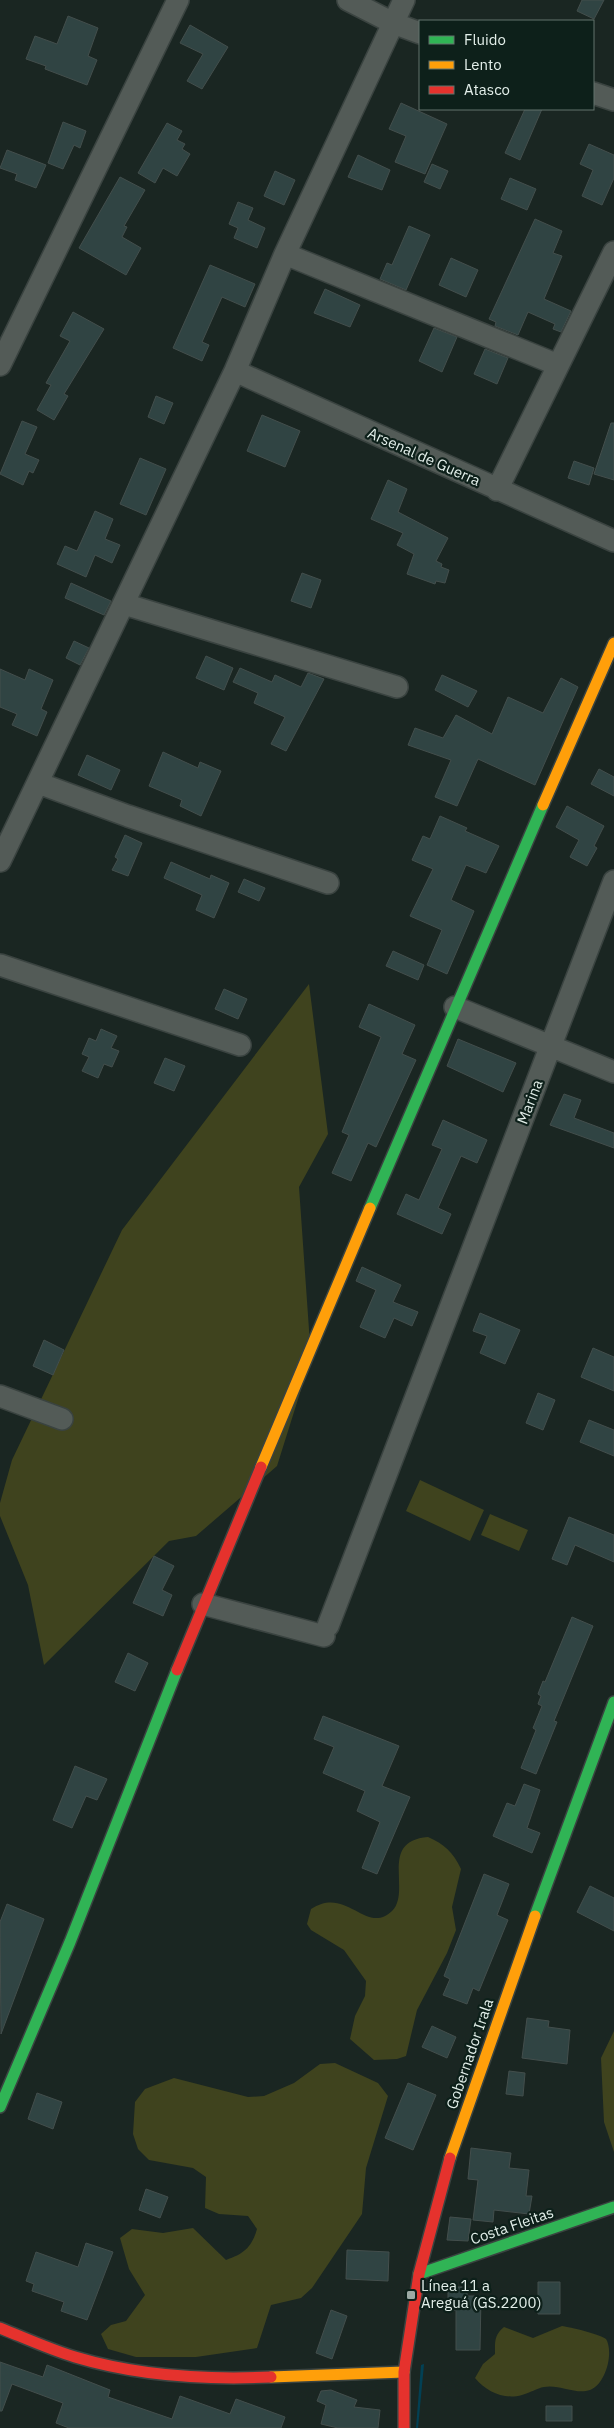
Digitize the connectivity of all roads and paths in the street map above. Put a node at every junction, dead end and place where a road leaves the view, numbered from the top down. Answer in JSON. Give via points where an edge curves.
{"nodes":[{"id":1,"x":178,"y":0,"type":"edge"},
{"id":2,"x":348,"y":0,"type":"edge"},
{"id":3,"x":404,"y":0,"type":"edge"},
{"id":4,"x":393,"y":23,"type":"junction"},
{"id":5,"x":419,"y":33,"type":"edge"},
{"id":6,"x":594,"y":93,"type":"edge"},
{"id":7,"x":614,"y":100,"type":"edge"},
{"id":8,"x":614,"y":252,"type":"edge"},
{"id":9,"x":285,"y":254,"type":"junction"},
{"id":10,"x":558,"y":364,"type":"junction"},
{"id":11,"x":0,"y":365,"type":"edge"},
{"id":12,"x":235,"y":371,"type":"junction"},
{"id":13,"x":497,"y":490,"type":"junction"},
{"id":14,"x":614,"y":541,"type":"edge"},
{"id":15,"x":124,"y":604,"type":"junction"},
{"id":16,"x":614,"y":643,"type":"edge"},
{"id":17,"x":397,"y":687,"type":"dead end"},
{"id":18,"x":38,"y":783,"type":"junction"},
{"id":19,"x":0,"y":861,"type":"edge"},
{"id":20,"x":614,"y":881,"type":"edge"},
{"id":21,"x":328,"y":883,"type":"dead end"},
{"id":22,"x":0,"y":965,"type":"edge"},
{"id":23,"x":455,"y":1007,"type":"junction"},
{"id":24,"x":240,"y":1045,"type":"dead end"},
{"id":25,"x":552,"y":1046,"type":"junction"},
{"id":26,"x":614,"y":1072,"type":"edge"},
{"id":27,"x":0,"y":1396,"type":"edge"},
{"id":28,"x":62,"y":1419,"type":"dead end"},
{"id":29,"x":203,"y":1604,"type":"junction"},
{"id":30,"x":614,"y":1702,"type":"edge"},
{"id":31,"x":0,"y":2107,"type":"edge"},
{"id":32,"x":614,"y":2207,"type":"edge"},
{"id":33,"x":419,"y":2274,"type":"junction"},
{"id":34,"x":0,"y":2328,"type":"edge"},
{"id":35,"x":404,"y":2372,"type":"junction"},
{"id":36,"x":404,"y":2428,"type":"edge"}],
"edges":[{"from":1,"to":11,"type":"street"},
{"from":2,"to":4,"type":"street"},
{"from":3,"to":4,"type":"street"},
{"from":4,"to":5,"type":"street"},
{"from":4,"to":9,"type":"street"},
{"from":6,"to":7,"type":"street"},
{"from":8,"to":10,"type":"street"},
{"from":9,"to":10,"type":"street"},
{"from":9,"to":12,"type":"street"},
{"from":10,"to":13,"type":"street"},
{"from":12,"to":13,"type":"street","name":"Arsenal de Guerra"},
{"from":12,"to":15,"type":"street"},
{"from":13,"to":14,"type":"street","name":"Arsenal de Guerra"},
{"from":15,"to":17,"type":"street"},
{"from":15,"to":18,"type":"street"},
{"from":16,"to":23,"type":"street"},
{"from":18,"to":19,"type":"street"},
{"from":18,"to":21,"type":"street"},
{"from":20,"to":25,"type":"street","name":"Marina"},
{"from":22,"to":24,"type":"street"},
{"from":23,"to":25,"type":"street"},
{"from":23,"to":29,"type":"street"},
{"from":25,"to":26,"type":"street"},
{"from":25,"to":29,"type":"street","name":"Marina","via":[[326,1631]]},
{"from":27,"to":28,"type":"street"},
{"from":29,"to":31,"type":"street","via":[[70,1942]]},
{"from":30,"to":33,"type":"street","name":"Gobernador Irala","via":[[522,1950],[443,2178]]},
{"from":32,"to":33,"type":"street","name":"Costa Fleitas"},
{"from":33,"to":35,"type":"street","name":"Gobernador Irala"},
{"from":34,"to":35,"type":"street","via":[[76,2357],[175,2376],[222,2378]]},
{"from":35,"to":36,"type":"street","name":"Gobernador Irala"}]}
